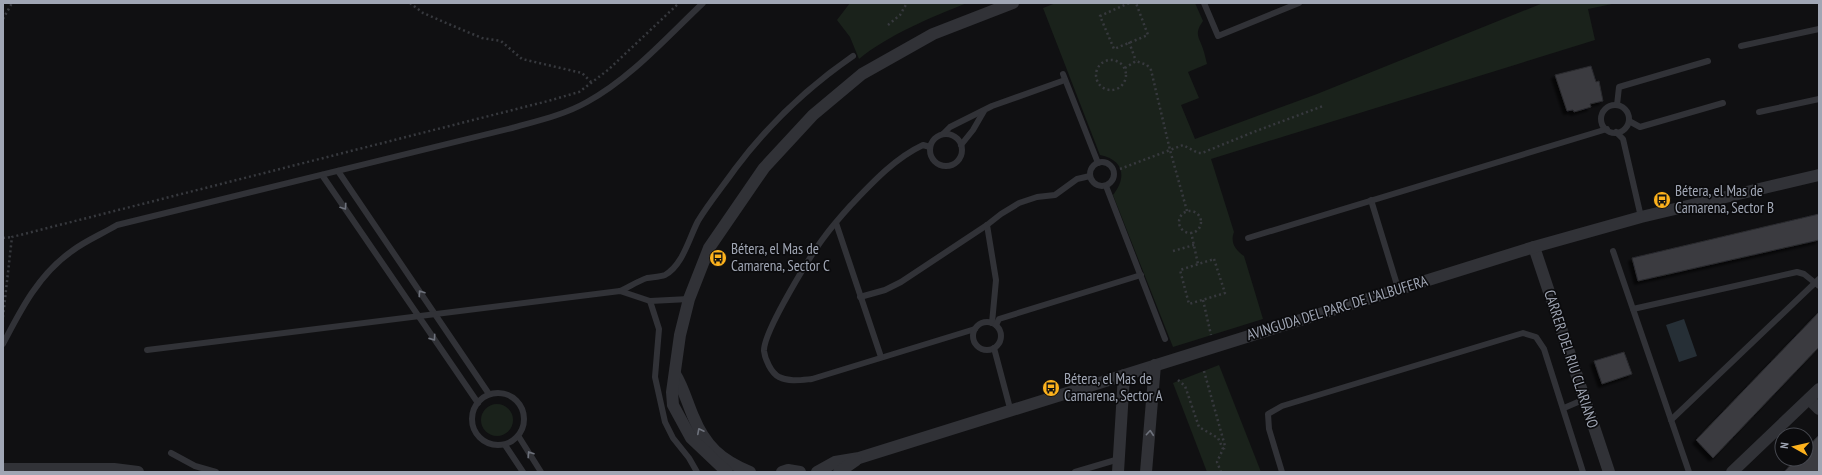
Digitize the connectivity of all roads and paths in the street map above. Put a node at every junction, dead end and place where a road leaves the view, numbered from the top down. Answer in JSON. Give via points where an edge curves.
{"nodes":[{"id":1,"x":12,"y":3,"type":"edge"},
{"id":2,"x":410,"y":3,"type":"edge"},
{"id":3,"x":679,"y":3,"type":"edge"},
{"id":4,"x":703,"y":3,"type":"edge"},
{"id":5,"x":907,"y":3,"type":"edge"},
{"id":6,"x":1013,"y":3,"type":"edge"},
{"id":7,"x":1115,"y":3,"type":"edge"},
{"id":8,"x":1129,"y":3,"type":"edge"},
{"id":9,"x":1136,"y":3,"type":"edge"},
{"id":10,"x":1204,"y":3,"type":"edge"},
{"id":11,"x":1299,"y":3,"type":"edge"},
{"id":12,"x":1117,"y":8,"type":"junction"},
{"id":13,"x":3,"y":19,"type":"edge"},
{"id":14,"x":888,"y":25,"type":"dead end"},
{"id":15,"x":1819,"y":29,"type":"edge"},
{"id":16,"x":1129,"y":42,"type":"junction"},
{"id":17,"x":1741,"y":46,"type":"dead end"},
{"id":18,"x":853,"y":56,"type":"dead end"},
{"id":19,"x":1136,"y":61,"type":"junction"},
{"id":20,"x":1708,"y":61,"type":"dead end"},
{"id":21,"x":1125,"y":68,"type":"junction"},
{"id":22,"x":591,"y":82,"type":"junction"},
{"id":23,"x":1819,"y":99,"type":"edge"},
{"id":24,"x":1723,"y":103,"type":"dead end"},
{"id":25,"x":1617,"y":105,"type":"junction"},
{"id":26,"x":1324,"y":106,"type":"dead end"},
{"id":27,"x":984,"y":110,"type":"junction"},
{"id":28,"x":1759,"y":112,"type":"dead end"},
{"id":29,"x":1629,"y":121,"type":"junction"},
{"id":30,"x":1607,"y":130,"type":"junction"},
{"id":31,"x":1616,"y":132,"type":"junction"},
{"id":32,"x":943,"y":134,"type":"junction"},
{"id":33,"x":961,"y":144,"type":"junction"},
{"id":34,"x":930,"y":147,"type":"junction"},
{"id":35,"x":1170,"y":150,"type":"junction"},
{"id":36,"x":1098,"y":163,"type":"junction"},
{"id":37,"x":1120,"y":169,"type":"dead end"},
{"id":38,"x":338,"y":171,"type":"junction"},
{"id":39,"x":1819,"y":174,"type":"edge"},
{"id":40,"x":322,"y":175,"type":"junction"},
{"id":41,"x":1090,"y":176,"type":"junction"},
{"id":42,"x":1106,"y":186,"type":"junction"},
{"id":43,"x":1371,"y":200,"type":"junction"},
{"id":44,"x":1187,"y":211,"type":"junction"},
{"id":45,"x":1641,"y":217,"type":"junction"},
{"id":46,"x":836,"y":223,"type":"junction"},
{"id":47,"x":987,"y":225,"type":"junction"},
{"id":48,"x":1191,"y":232,"type":"junction"},
{"id":49,"x":12,"y":237,"type":"junction"},
{"id":50,"x":3,"y":238,"type":"edge"},
{"id":51,"x":1248,"y":238,"type":"dead end"},
{"id":52,"x":1194,"y":245,"type":"junction"},
{"id":53,"x":1534,"y":247,"type":"junction"},
{"id":54,"x":1173,"y":251,"type":"dead end"},
{"id":55,"x":1613,"y":251,"type":"dead end"},
{"id":56,"x":1198,"y":264,"type":"junction"},
{"id":57,"x":1141,"y":275,"type":"junction"},
{"id":58,"x":1818,"y":283,"type":"edge"},
{"id":59,"x":1398,"y":288,"type":"junction"},
{"id":60,"x":620,"y":291,"type":"junction"},
{"id":61,"x":860,"y":297,"type":"junction"},
{"id":62,"x":689,"y":299,"type":"junction"},
{"id":63,"x":1204,"y":300,"type":"junction"},
{"id":64,"x":650,"y":301,"type":"junction"},
{"id":65,"x":1633,"y":309,"type":"junction"},
{"id":66,"x":435,"y":314,"type":"junction"},
{"id":67,"x":418,"y":316,"type":"junction"},
{"id":68,"x":3,"y":317,"type":"edge"},
{"id":69,"x":994,"y":324,"type":"junction"},
{"id":70,"x":975,"y":329,"type":"junction"},
{"id":71,"x":1211,"y":336,"type":"dead end"},
{"id":72,"x":1165,"y":339,"type":"dead end"},
{"id":73,"x":3,"y":344,"type":"edge"},
{"id":74,"x":994,"y":348,"type":"junction"},
{"id":75,"x":147,"y":350,"type":"dead end"},
{"id":76,"x":881,"y":357,"type":"junction"},
{"id":77,"x":1155,"y":365,"type":"junction"},
{"id":78,"x":1204,"y":371,"type":"dead end"},
{"id":79,"x":675,"y":374,"type":"junction"},
{"id":80,"x":1124,"y":374,"type":"junction"},
{"id":81,"x":1178,"y":380,"type":"dead end"},
{"id":82,"x":1819,"y":389,"type":"edge"},
{"id":83,"x":489,"y":394,"type":"junction"},
{"id":84,"x":1585,"y":399,"type":"junction"},
{"id":85,"x":1809,"y":399,"type":"junction"},
{"id":86,"x":478,"y":403,"type":"junction"},
{"id":87,"x":1564,"y":408,"type":"junction"},
{"id":88,"x":1819,"y":409,"type":"edge"},
{"id":89,"x":1012,"y":412,"type":"junction"},
{"id":90,"x":1671,"y":420,"type":"junction"},
{"id":91,"x":519,"y":437,"type":"junction"},
{"id":92,"x":505,"y":445,"type":"junction"},
{"id":93,"x":1224,"y":449,"type":"junction"},
{"id":94,"x":171,"y":453,"type":"dead end"},
{"id":95,"x":859,"y":458,"type":"junction"},
{"id":96,"x":1119,"y":459,"type":"junction"},
{"id":97,"x":3,"y":469,"type":"edge"},
{"id":98,"x":73,"y":471,"type":"edge"},
{"id":99,"x":138,"y":472,"type":"edge"},
{"id":100,"x":216,"y":472,"type":"edge"},
{"id":101,"x":523,"y":472,"type":"edge"},
{"id":102,"x":541,"y":472,"type":"edge"},
{"id":103,"x":697,"y":472,"type":"edge"},
{"id":104,"x":727,"y":472,"type":"edge"},
{"id":105,"x":750,"y":472,"type":"edge"},
{"id":106,"x":782,"y":472,"type":"edge"},
{"id":107,"x":800,"y":472,"type":"edge"},
{"id":108,"x":818,"y":472,"type":"edge"},
{"id":109,"x":839,"y":472,"type":"edge"},
{"id":110,"x":1075,"y":472,"type":"edge"},
{"id":111,"x":1118,"y":472,"type":"edge"},
{"id":112,"x":1146,"y":472,"type":"edge"},
{"id":113,"x":1221,"y":472,"type":"edge"},
{"id":114,"x":1282,"y":472,"type":"edge"},
{"id":115,"x":1583,"y":472,"type":"edge"},
{"id":116,"x":1609,"y":472,"type":"edge"},
{"id":117,"x":1689,"y":472,"type":"edge"},
{"id":118,"x":1732,"y":472,"type":"edge"}],
"edges":[{"from":1,"to":13,"type":"path"},
{"from":2,"to":22,"type":"path","via":[[423,13],[465,31],[482,38],[501,41],[522,59],[582,73]]},
{"from":3,"to":22,"type":"path","via":[[608,70]]},
{"from":4,"to":38,"type":"lane","via":[[639,64],[587,102],[565,112],[512,128]]},
{"from":5,"to":14,"type":"path","via":[[900,15]]},
{"from":6,"to":62,"type":"street","via":[[933,34],[898,53],[862,74],[813,115],[764,168],[735,208],[709,248]]},
{"from":7,"to":12,"type":"path"},
{"from":8,"to":12,"type":"path"},
{"from":9,"to":16,"type":"path","via":[[1148,35]]},
{"from":10,"to":11,"type":"lane","via":[[1218,36]]},
{"from":12,"to":16,"type":"path","via":[[1100,16],[1114,49]]},
{"from":15,"to":17,"type":"lane"},
{"from":16,"to":19,"type":"path"},
{"from":18,"to":60,"type":"lane","via":[[822,77],[766,132],[736,168],[698,222],[674,267],[665,275],[646,278]]},
{"from":19,"to":21,"type":"path"},
{"from":19,"to":35,"type":"path","via":[[1147,65],[1151,70]]},
{"from":20,"to":25,"type":"lane","via":[[1619,87]]},
{"from":21,"to":21,"type":"path","via":[[1126,78],[1121,87],[1107,90],[1099,84],[1096,74],[1103,62],[1118,61]]},
{"from":22,"to":49,"type":"path","via":[[579,92],[548,101]]},
{"from":23,"to":28,"type":"lane"},
{"from":24,"to":29,"type":"lane","via":[[1640,128]]},
{"from":25,"to":29,"type":"lane","via":[[1626,110]]},
{"from":25,"to":30,"type":"lane","via":[[1603,112],[1602,122]]},
{"from":26,"to":35,"type":"path","via":[[1202,154],[1183,145]]},
{"from":27,"to":32,"type":"lane","via":[[950,127]]},
{"from":27,"to":33,"type":"lane"},
{"from":27,"to":36,"type":"lane","via":[[1064,77]]},
{"from":29,"to":31,"type":"lane","via":[[1625,129]]},
{"from":30,"to":31,"type":"lane"},
{"from":30,"to":43,"type":"lane"},
{"from":31,"to":45,"type":"lane","via":[[1623,139]]},
{"from":32,"to":33,"type":"lane","via":[[956,137]]},
{"from":32,"to":34,"type":"lane","via":[[934,139]]},
{"from":33,"to":34,"type":"lane","via":[[958,160],[946,166],[932,159]]},
{"from":34,"to":46,"type":"lane","via":[[923,145],[907,152],[865,191]]},
{"from":35,"to":37,"type":"path"},
{"from":35,"to":44,"type":"path"},
{"from":36,"to":41,"type":"lane","via":[[1091,168]]},
{"from":36,"to":42,"type":"lane","via":[[1108,164],[1113,170],[1113,179]]},
{"from":38,"to":40,"type":"lane"},
{"from":66,"to":38,"type":"lane","one_way":true},
{"from":39,"to":45,"type":"street","name":"AVINGUDA DEL PARC DE L'ALBUFERA"},
{"from":40,"to":67,"type":"lane","one_way":true},
{"from":40,"to":73,"type":"lane","via":[[117,225],[71,251],[46,274],[25,303]]},
{"from":41,"to":42,"type":"lane","via":[[1096,184]]},
{"from":41,"to":47,"type":"lane","via":[[1077,179],[1055,195],[1037,196],[1019,203]]},
{"from":42,"to":57,"type":"lane"},
{"from":43,"to":51,"type":"lane"},
{"from":43,"to":59,"type":"lane"},
{"from":44,"to":48,"type":"path","via":[[1179,218],[1179,224],[1183,230]]},
{"from":44,"to":48,"type":"path","via":[[1191,210],[1197,214],[1200,220],[1199,228]]},
{"from":45,"to":53,"type":"street","name":"AVINGUDA DEL PARC DE L'ALBUFERA"},
{"from":46,"to":61,"type":"lane"},
{"from":46,"to":76,"type":"lane","via":[[825,236],[776,318],[764,350],[767,360],[778,377],[791,380],[812,379]]},
{"from":47,"to":61,"type":"lane","via":[[901,282],[885,290]]},
{"from":47,"to":69,"type":"lane","via":[[996,280]]},
{"from":48,"to":52,"type":"path"},
{"from":49,"to":50,"type":"path"},
{"from":49,"to":68,"type":"path"},
{"from":52,"to":54,"type":"path"},
{"from":52,"to":56,"type":"path"},
{"from":53,"to":59,"type":"street","name":"AVINGUDA DEL PARC DE L'ALBUFERA"},
{"from":53,"to":84,"type":"street","name":"CARRER DEL RIU CLARIANO"},
{"from":55,"to":65,"type":"lane"},
{"from":56,"to":63,"type":"path","via":[[1180,270],[1189,304]]},
{"from":56,"to":63,"type":"path","via":[[1214,259],[1225,293]]},
{"from":57,"to":69,"type":"lane","via":[[999,319]]},
{"from":57,"to":72,"type":"lane"},
{"from":58,"to":65,"type":"lane","via":[[1797,272]]},
{"from":58,"to":90,"type":"lane"},
{"from":59,"to":77,"type":"street","name":"AVINGUDA DEL PARC DE L'ALBUFERA"},
{"from":60,"to":64,"type":"lane"},
{"from":60,"to":66,"type":"lane"},
{"from":61,"to":76,"type":"lane"},
{"from":62,"to":64,"type":"lane"},
{"from":62,"to":79,"type":"street","via":[[680,335]]},
{"from":63,"to":71,"type":"path"},
{"from":64,"to":103,"type":"lane","via":[[659,329],[655,377],[665,422]]},
{"from":65,"to":90,"type":"lane"},
{"from":66,"to":67,"type":"lane"},
{"from":66,"to":83,"type":"lane"},
{"from":67,"to":75,"type":"lane"},
{"from":67,"to":86,"type":"lane","one_way":true},
{"from":69,"to":70,"type":"lane","via":[[983,322]]},
{"from":69,"to":74,"type":"lane","via":[[999,329],[1001,338]]},
{"from":70,"to":74,"type":"lane","via":[[974,339],[979,348]]},
{"from":70,"to":76,"type":"lane"},
{"from":74,"to":89,"type":"lane"},
{"from":77,"to":80,"type":"street","name":"AVINGUDA DEL PARC DE L'ALBUFERA"},
{"from":112,"to":77,"type":"street","one_way":true},
{"from":78,"to":93,"type":"path"},
{"from":79,"to":104,"type":"street","via":[[673,406],[691,438]]},
{"from":105,"to":79,"type":"street","one_way":true,"via":[[729,463],[702,436],[682,385]]},
{"from":80,"to":89,"type":"street","name":"AVINGUDA DEL PARC DE L'ALBUFERA"},
{"from":80,"to":96,"type":"street"},
{"from":81,"to":93,"type":"path","via":[[1185,386],[1199,427],[1218,438]]},
{"from":82,"to":85,"type":"street"},
{"from":83,"to":86,"type":"lane"},
{"from":83,"to":91,"type":"lane","via":[[506,394],[520,404],[525,421]]},
{"from":84,"to":87,"type":"lane"},
{"from":84,"to":116,"type":"street","name":"CARRER DEL RIU CLARIANO"},
{"from":85,"to":88,"type":"street"},
{"from":85,"to":118,"type":"street"},
{"from":86,"to":92,"type":"lane","via":[[472,418],[476,434],[489,444]]},
{"from":87,"to":114,"type":"lane","via":[[1544,349],[1536,337],[1523,333],[1282,406],[1268,414],[1269,428]]},
{"from":87,"to":115,"type":"lane"},
{"from":89,"to":95,"type":"street","name":"AVINGUDA DEL PARC DE L'ALBUFERA"},
{"from":90,"to":117,"type":"lane"},
{"from":91,"to":92,"type":"lane"},
{"from":102,"to":91,"type":"lane","one_way":true},
{"from":92,"to":101,"type":"lane"},
{"from":93,"to":113,"type":"path","via":[[1217,462]]},
{"from":94,"to":100,"type":"lane","via":[[194,466]]},
{"from":95,"to":108,"type":"street","name":"AVINGUDA DEL PARC DE L'ALBUFERA","via":[[835,462]]},
{"from":95,"to":109,"type":"street","name":"AVINGUDA DEL PARC DE L'ALBUFERA"},
{"from":96,"to":110,"type":"lane"},
{"from":96,"to":111,"type":"street"},
{"from":97,"to":98,"type":"street"},
{"from":98,"to":99,"type":"street"},
{"from":106,"to":107,"type":"street"}]}
